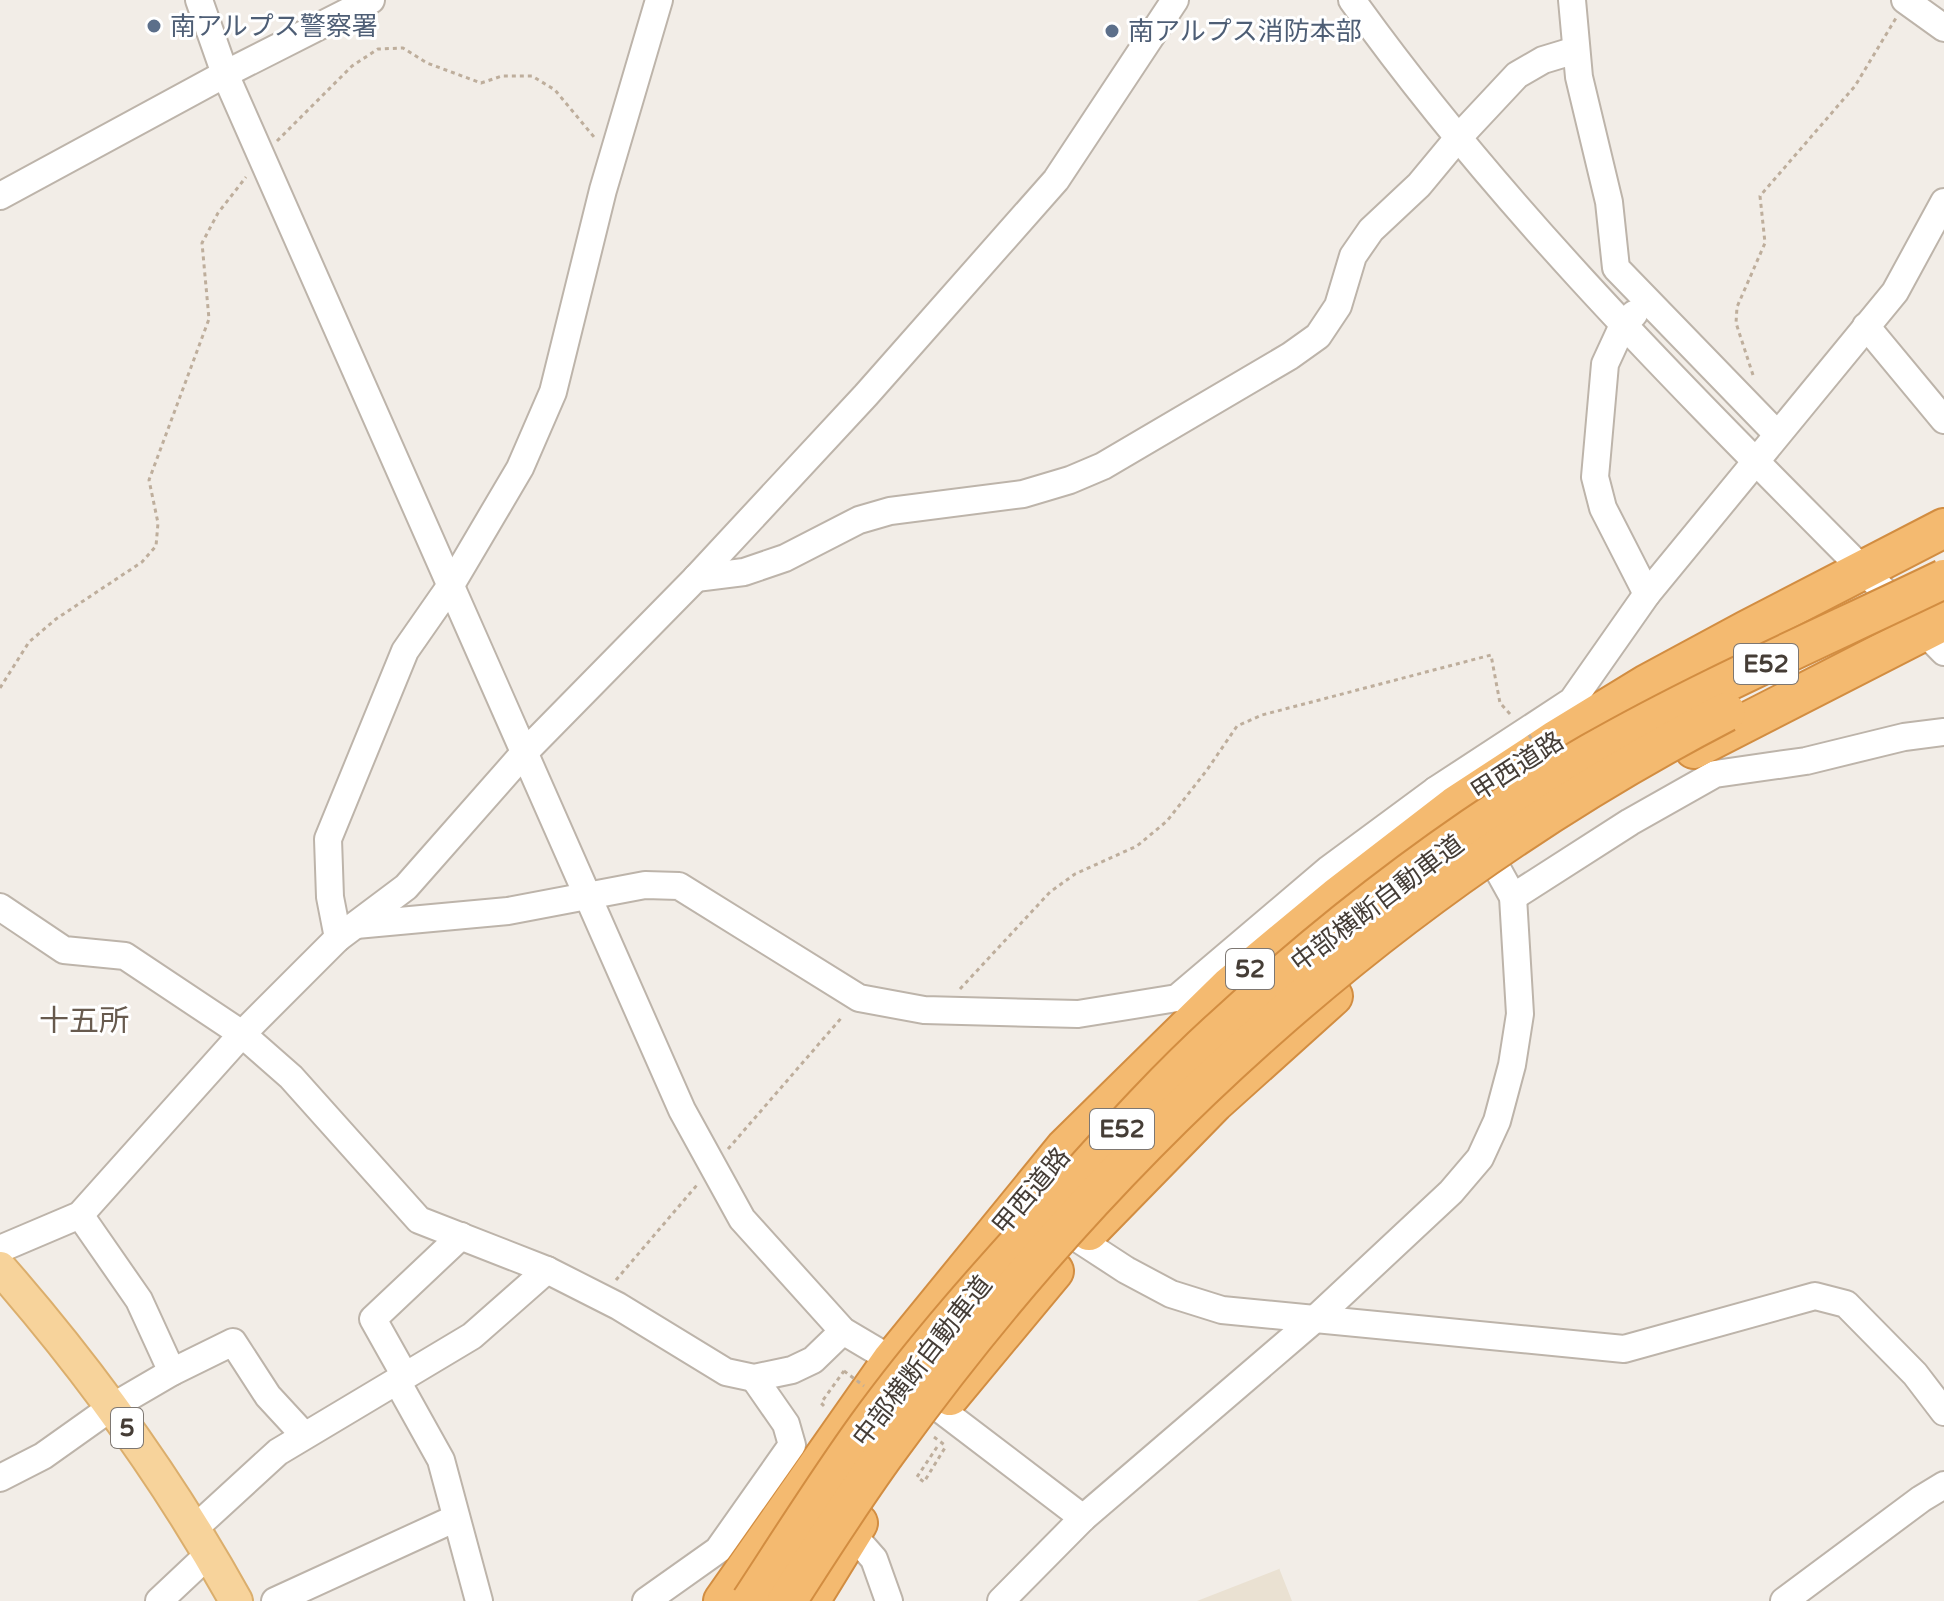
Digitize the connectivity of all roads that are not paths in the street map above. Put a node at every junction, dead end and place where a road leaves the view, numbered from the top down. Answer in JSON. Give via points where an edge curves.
{"nodes":[{"id":1,"x":199,"y":0,"type":"edge"},
{"id":2,"x":371,"y":0,"type":"edge"},
{"id":3,"x":659,"y":0,"type":"edge"},
{"id":4,"x":1175,"y":0,"type":"edge"},
{"id":5,"x":1352,"y":0,"type":"edge"},
{"id":6,"x":1572,"y":0,"type":"edge"},
{"id":7,"x":1912,"y":2,"type":"edge"},
{"id":8,"x":1944,"y":28,"type":"edge"},
{"id":9,"x":1576,"y":50,"type":"junction"},
{"id":10,"x":225,"y":74,"type":"junction"},
{"id":11,"x":1458,"y":138,"type":"junction"},
{"id":12,"x":0,"y":196,"type":"edge"},
{"id":13,"x":1944,"y":202,"type":"edge"},
{"id":14,"x":1647,"y":301,"type":"junction"},
{"id":15,"x":1623,"y":325,"type":"junction"},
{"id":16,"x":1866,"y":326,"type":"junction"},
{"id":17,"x":1944,"y":420,"type":"edge"},
{"id":18,"x":1777,"y":434,"type":"junction"},
{"id":19,"x":1756,"y":460,"type":"junction"},
{"id":20,"x":1944,"y":528,"type":"edge"},
{"id":21,"x":1862,"y":570,"type":"junction"},
{"id":22,"x":696,"y":578,"type":"junction"},
{"id":23,"x":1944,"y":579,"type":"edge"},
{"id":24,"x":451,"y":585,"type":"junction"},
{"id":25,"x":1647,"y":594,"type":"junction"},
{"id":26,"x":1944,"y":598,"type":"edge"},
{"id":27,"x":1937,"y":635,"type":"edge"},
{"id":28,"x":1944,"y":732,"type":"edge"},
{"id":29,"x":525,"y":752,"type":"junction"},
{"id":30,"x":1445,"y":798,"type":"junction"},
{"id":31,"x":1506,"y":884,"type":"junction"},
{"id":32,"x":589,"y":897,"type":"junction"},
{"id":33,"x":0,"y":907,"type":"edge"},
{"id":34,"x":347,"y":931,"type":"junction"},
{"id":35,"x":242,"y":1034,"type":"junction"},
{"id":36,"x":80,"y":1215,"type":"junction"},
{"id":37,"x":461,"y":1236,"type":"junction"},
{"id":38,"x":1080,"y":1240,"type":"junction"},
{"id":39,"x":0,"y":1249,"type":"edge"},
{"id":40,"x":547,"y":1270,"type":"junction"},
{"id":41,"x":5,"y":1283,"type":"edge"},
{"id":42,"x":1315,"y":1319,"type":"junction"},
{"id":43,"x":843,"y":1331,"type":"junction"},
{"id":44,"x":892,"y":1360,"type":"junction"},
{"id":45,"x":172,"y":1372,"type":"junction"},
{"id":46,"x":401,"y":1378,"type":"junction"},
{"id":47,"x":754,"y":1378,"type":"junction"},
{"id":48,"x":112,"y":1407,"type":"junction"},
{"id":49,"x":940,"y":1409,"type":"junction"},
{"id":50,"x":1944,"y":1412,"type":"edge"},
{"id":51,"x":304,"y":1435,"type":"junction"},
{"id":52,"x":0,"y":1478,"type":"edge"},
{"id":53,"x":1944,"y":1485,"type":"edge"},
{"id":54,"x":456,"y":1518,"type":"junction"},
{"id":55,"x":1083,"y":1518,"type":"junction"},
{"id":56,"x":852,"y":1534,"type":"junction"},
{"id":57,"x":202,"y":1541,"type":"junction"},
{"id":58,"x":159,"y":1601,"type":"edge"},
{"id":59,"x":236,"y":1601,"type":"edge"},
{"id":60,"x":275,"y":1601,"type":"edge"},
{"id":61,"x":479,"y":1601,"type":"edge"},
{"id":62,"x":646,"y":1601,"type":"edge"},
{"id":63,"x":723,"y":1601,"type":"edge"},
{"id":64,"x":751,"y":1601,"type":"edge"},
{"id":65,"x":787,"y":1601,"type":"edge"},
{"id":66,"x":810,"y":1601,"type":"edge"},
{"id":67,"x":889,"y":1601,"type":"edge"},
{"id":68,"x":1001,"y":1601,"type":"edge"},
{"id":69,"x":1784,"y":1601,"type":"edge"}],
"edges":[{"from":1,"to":10,"type":"street"},
{"from":2,"to":10,"type":"street"},
{"from":3,"to":24,"type":"street","via":[[612,158],[553,392],[520,468]]},
{"from":4,"to":22,"type":"street","via":[[1056,180]]},
{"from":5,"to":11,"type":"street"},
{"from":6,"to":9,"type":"street"},
{"from":7,"to":8,"type":"street"},
{"from":9,"to":11,"type":"street","via":[[1517,75]]},
{"from":9,"to":14,"type":"street","via":[[1609,202],[1616,268]]},
{"from":10,"to":12,"type":"street"},
{"from":10,"to":24,"type":"street"},
{"from":11,"to":15,"type":"street"},
{"from":11,"to":22,"type":"street","via":[[1371,230],[1353,256],[1338,306],[1318,336],[1103,466],[1023,494],[890,511],[859,520],[785,558],[744,572]]},
{"from":13,"to":16,"type":"street","via":[[1895,292]]},
{"from":14,"to":15,"type":"street"},
{"from":14,"to":18,"type":"street"},
{"from":15,"to":19,"type":"street"},
{"from":15,"to":25,"type":"street","via":[[1605,364],[1595,477],[1603,508]]},
{"from":16,"to":17,"type":"street"},
{"from":16,"to":18,"type":"street"},
{"from":18,"to":19,"type":"street"},
{"from":19,"to":21,"type":"street"},
{"from":19,"to":25,"type":"street"},
{"from":20,"to":21,"type":"highway","name":"甲西道路","number":"52"},
{"from":21,"to":27,"type":"street"},
{"from":21,"to":30,"type":"highway","name":"甲西道路","number":"52"},
{"from":22,"to":29,"type":"street"},
{"from":23,"to":64,"type":"highway","name":"中部横断自動車道","number":"E52","bridge":true,"via":[[1591,754],[1408,874],[1318,944],[1222,1028],[1134,1116],[988,1276],[868,1426]]},
{"from":24,"to":29,"type":"street"},
{"from":24,"to":34,"type":"street","via":[[405,651],[328,839],[330,897]]},
{"from":25,"to":30,"type":"street","via":[[1572,701]]},
{"from":26,"to":65,"type":"highway","name":"中部横断自動車道","number":"E52","bridge":true,"via":[[1603,779],[1425,899],[1241,1049],[1151,1138],[1010,1294],[893,1443]]},
{"from":27,"to":31,"type":"highway","via":[[1699,746],[1594,808]]},
{"from":28,"to":31,"type":"street","via":[[1715,774]]},
{"from":29,"to":32,"type":"street"},
{"from":29,"to":34,"type":"street","via":[[406,887]]},
{"from":30,"to":31,"type":"street"},
{"from":30,"to":32,"type":"street","via":[[1329,869],[1177,998],[1078,1014],[936,1010],[859,998],[679,886],[645,885]]},
{"from":30,"to":44,"type":"highway","name":"甲西道路","number":"52","via":[[1230,986],[1065,1148]]},
{"from":31,"to":38,"type":"highway","via":[[1353,978],[1214,1103]]},
{"from":31,"to":42,"type":"street","via":[[1520,1014],[1497,1121],[1480,1158],[1451,1192]]},
{"from":32,"to":34,"type":"street"},
{"from":32,"to":43,"type":"street","via":[[682,1110],[742,1219]]},
{"from":33,"to":35,"type":"street","via":[[64,950],[125,956]]},
{"from":34,"to":35,"type":"street"},
{"from":35,"to":36,"type":"street"},
{"from":35,"to":37,"type":"street","via":[[291,1077],[419,1220]]},
{"from":36,"to":39,"type":"street"},
{"from":36,"to":45,"type":"street","via":[[139,1300]]},
{"from":37,"to":40,"type":"street"},
{"from":37,"to":46,"type":"street","via":[[373,1319]]},
{"from":38,"to":42,"type":"street","via":[[1171,1294],[1222,1310]]},
{"from":38,"to":49,"type":"highway"},
{"from":40,"to":46,"type":"street","via":[[472,1336]]},
{"from":40,"to":47,"type":"street","via":[[726,1372]]},
{"from":41,"to":48,"type":"main road","number":"5"},
{"from":42,"to":50,"type":"street","via":[[1624,1349],[1815,1296],[1846,1304],[1915,1374]]},
{"from":42,"to":55,"type":"street"},
{"from":43,"to":44,"type":"street"},
{"from":43,"to":47,"type":"street","via":[[813,1360]]},
{"from":44,"to":49,"type":"street"},
{"from":44,"to":63,"type":"highway","name":"甲西道路","number":"52"},
{"from":45,"to":48,"type":"street"},
{"from":45,"to":51,"type":"street","via":[[233,1342],[268,1396]]},
{"from":46,"to":51,"type":"street"},
{"from":46,"to":54,"type":"street","via":[[441,1460]]},
{"from":47,"to":62,"type":"street","via":[[786,1424],[792,1445],[718,1550]]},
{"from":48,"to":52,"type":"street","via":[[43,1456]]},
{"from":48,"to":57,"type":"main road","number":"5"},
{"from":49,"to":55,"type":"street"},
{"from":49,"to":56,"type":"highway"},
{"from":51,"to":57,"type":"street","via":[[278,1452]]},
{"from":53,"to":69,"type":"street"},
{"from":54,"to":60,"type":"street"},
{"from":54,"to":61,"type":"street"},
{"from":55,"to":68,"type":"street"},
{"from":56,"to":66,"type":"highway"},
{"from":56,"to":67,"type":"street","via":[[874,1559]]},
{"from":57,"to":58,"type":"street"},
{"from":57,"to":59,"type":"main road","number":"5"}]}
